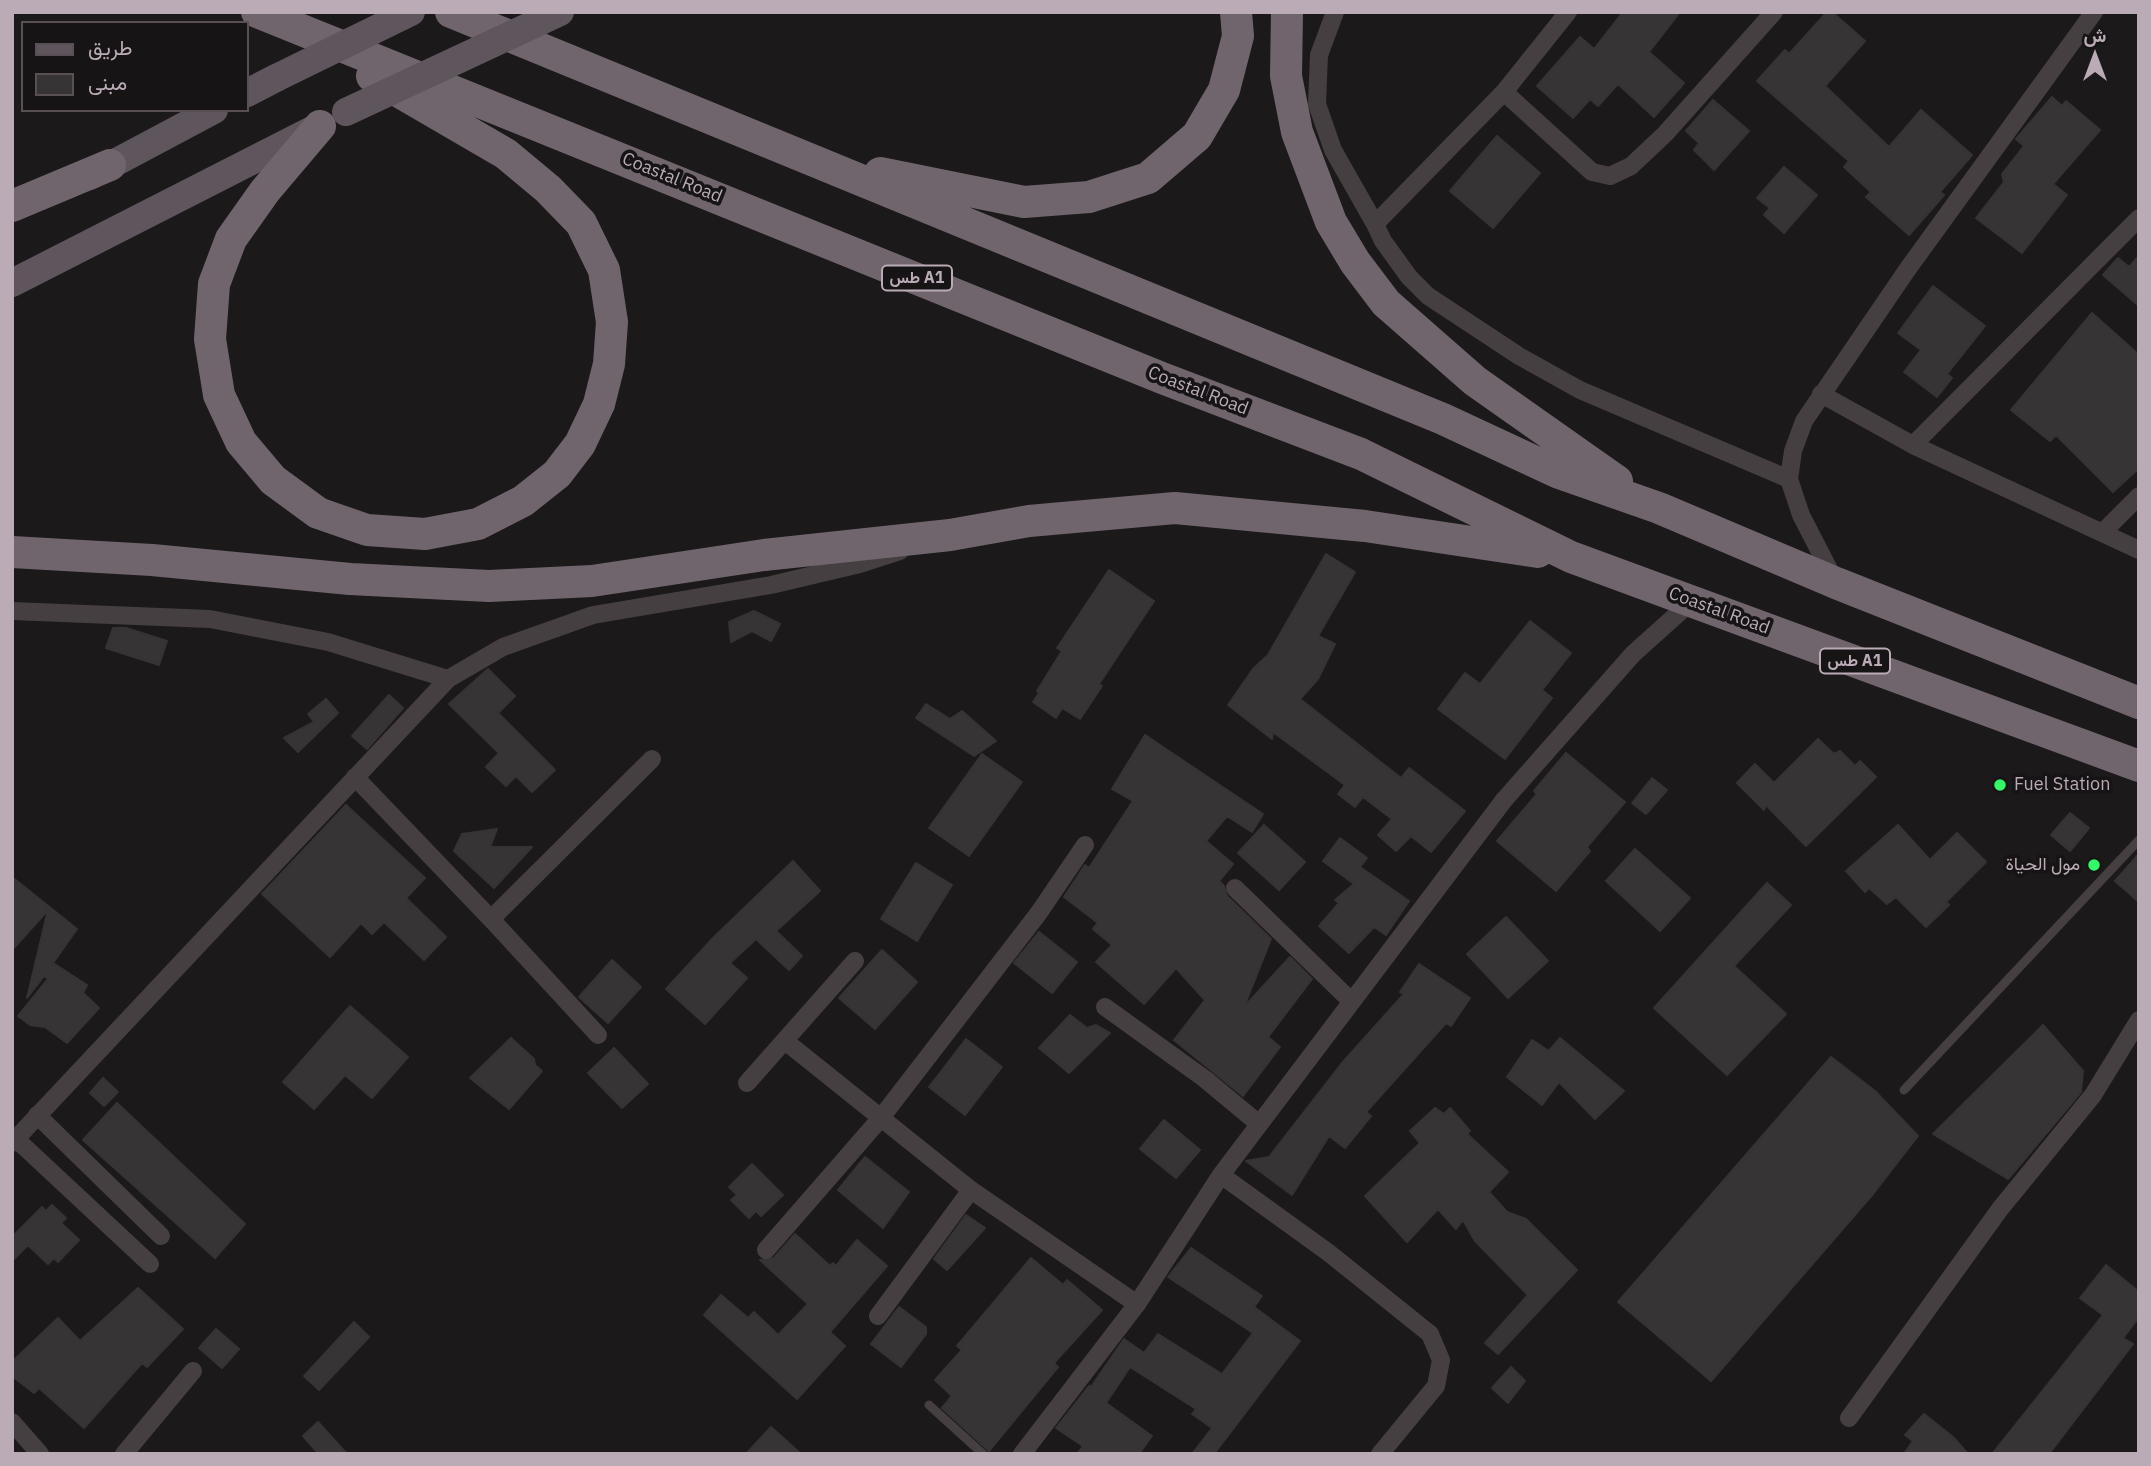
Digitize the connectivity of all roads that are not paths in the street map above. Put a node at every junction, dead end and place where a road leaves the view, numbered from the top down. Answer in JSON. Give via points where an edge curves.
{"nodes":[{"id":1,"x":257,"y":12,"type":"edge"},
{"id":2,"x":411,"y":12,"type":"edge"},
{"id":3,"x":451,"y":12,"type":"edge"},
{"id":4,"x":560,"y":12,"type":"edge"},
{"id":5,"x":1236,"y":12,"type":"edge"},
{"id":6,"x":1287,"y":12,"type":"edge"},
{"id":7,"x":1335,"y":12,"type":"edge"},
{"id":8,"x":1569,"y":12,"type":"edge"},
{"id":9,"x":1774,"y":12,"type":"edge"},
{"id":10,"x":2094,"y":12,"type":"edge"},
{"id":11,"x":476,"y":20,"type":"edge"},
{"id":12,"x":290,"y":26,"type":"junction"},
{"id":13,"x":248,"y":92,"type":"edge"},
{"id":14,"x":1504,"y":92,"type":"junction"},
{"id":15,"x":210,"y":112,"type":"edge"},
{"id":16,"x":333,"y":119,"type":"junction"},
{"id":17,"x":763,"y":143,"type":"junction"},
{"id":18,"x":110,"y":165,"type":"junction"},
{"id":19,"x":12,"y":206,"type":"edge"},
{"id":20,"x":2139,"y":218,"type":"edge"},
{"id":21,"x":12,"y":220,"type":"edge"},
{"id":22,"x":1375,"y":224,"type":"junction"},
{"id":23,"x":12,"y":284,"type":"edge"},
{"id":24,"x":1821,"y":394,"type":"junction"},
{"id":25,"x":1913,"y":445,"type":"junction"},
{"id":26,"x":1790,"y":479,"type":"junction"},
{"id":27,"x":2139,"y":496,"type":"edge"},
{"id":28,"x":1659,"y":508,"type":"junction"},
{"id":29,"x":2102,"y":533,"type":"junction"},
{"id":30,"x":950,"y":535,"type":"junction"},
{"id":31,"x":2139,"y":550,"type":"edge"},
{"id":32,"x":12,"y":552,"type":"edge"},
{"id":33,"x":1571,"y":556,"type":"junction"},
{"id":34,"x":1836,"y":583,"type":"junction"},
{"id":35,"x":1692,"y":601,"type":"junction"},
{"id":36,"x":12,"y":611,"type":"edge"},
{"id":37,"x":448,"y":679,"type":"junction"},
{"id":38,"x":2139,"y":703,"type":"edge"},
{"id":39,"x":652,"y":759,"type":"dead end"},
{"id":40,"x":2139,"y":766,"type":"edge"},
{"id":41,"x":355,"y":777,"type":"junction"},
{"id":42,"x":2139,"y":840,"type":"edge"},
{"id":43,"x":1085,"y":845,"type":"dead end"},
{"id":44,"x":1235,"y":888,"type":"dead end"},
{"id":45,"x":491,"y":919,"type":"junction"},
{"id":46,"x":856,"y":961,"type":"dead end"},
{"id":47,"x":1351,"y":1001,"type":"junction"},
{"id":48,"x":1105,"y":1007,"type":"dead end"},
{"id":49,"x":2139,"y":1020,"type":"edge"},
{"id":50,"x":598,"y":1035,"type":"dead end"},
{"id":51,"x":785,"y":1041,"type":"junction"},
{"id":52,"x":747,"y":1083,"type":"dead end"},
{"id":53,"x":1904,"y":1090,"type":"dead end"},
{"id":54,"x":37,"y":1115,"type":"junction"},
{"id":55,"x":880,"y":1119,"type":"junction"},
{"id":56,"x":1259,"y":1124,"type":"junction"},
{"id":57,"x":14,"y":1141,"type":"edge"},
{"id":58,"x":1221,"y":1175,"type":"junction"},
{"id":59,"x":971,"y":1190,"type":"junction"},
{"id":60,"x":161,"y":1236,"type":"dead end"},
{"id":61,"x":766,"y":1250,"type":"dead end"},
{"id":62,"x":149,"y":1265,"type":"dead end"},
{"id":63,"x":1137,"y":1304,"type":"junction"},
{"id":64,"x":878,"y":1316,"type":"dead end"},
{"id":65,"x":193,"y":1371,"type":"dead end"},
{"id":66,"x":929,"y":1405,"type":"dead end"},
{"id":67,"x":1849,"y":1418,"type":"dead end"},
{"id":68,"x":12,"y":1422,"type":"edge"},
{"id":69,"x":40,"y":1454,"type":"edge"},
{"id":70,"x":124,"y":1454,"type":"edge"},
{"id":71,"x":983,"y":1454,"type":"edge"},
{"id":72,"x":1022,"y":1454,"type":"edge"},
{"id":73,"x":1380,"y":1454,"type":"edge"}],
"edges":[{"from":1,"to":12,"type":"highway","name":"Coastal Road","number":"طس A1"},
{"from":2,"to":13,"type":"main road","bridge":true},
{"from":3,"to":11,"type":"highway"},
{"from":4,"to":16,"type":"main road","bridge":true},
{"from":5,"to":17,"type":"highway","via":[[1238,36],[1224,90],[1197,136],[1148,178],[1089,197],[1024,202],[925,184]]},
{"from":6,"to":28,"type":"highway","via":[[1286,76],[1297,132],[1331,222],[1355,262],[1386,303],[1475,382]]},
{"from":7,"to":22,"type":"street","via":[[1319,55],[1317,104],[1333,150]]},
{"from":8,"to":14,"type":"street"},
{"from":9,"to":14,"type":"street","via":[[1665,134],[1631,166],[1610,176],[1592,172]]},
{"from":10,"to":24,"type":"street"},
{"from":11,"to":17,"type":"highway"},
{"from":12,"to":16,"type":"highway","via":[[506,154],[581,223],[604,270],[612,322],[609,363],[599,404],[580,444],[556,474],[523,501],[478,524],[425,534],[379,531],[318,513],[273,481],[241,442],[219,395],[210,339],[214,284],[231,239],[265,191]]},
{"from":12,"to":33,"type":"highway","name":"Coastal Road","number":"طس A1","via":[[1361,454]]},
{"from":14,"to":22,"type":"street"},
{"from":15,"to":18,"type":"main road"},
{"from":16,"to":23,"type":"main road"},
{"from":17,"to":28,"type":"highway","via":[[1443,419],[1559,473]]},
{"from":18,"to":19,"type":"highway"},
{"from":18,"to":21,"type":"main road"},
{"from":20,"to":25,"type":"street"},
{"from":22,"to":26,"type":"street","via":[[1396,260],[1427,296],[1518,356],[1580,390]]},
{"from":24,"to":25,"type":"street"},
{"from":24,"to":26,"type":"street","via":[[1793,451]]},
{"from":25,"to":29,"type":"street"},
{"from":26,"to":34,"type":"street","via":[[1801,515]]},
{"from":27,"to":29,"type":"street"},
{"from":28,"to":34,"type":"highway"},
{"from":29,"to":31,"type":"street"},
{"from":30,"to":32,"type":"highway","via":[[592,580],[489,586]]},
{"from":30,"to":33,"type":"highway","via":[[1029,521],[1175,508],[1365,526]]},
{"from":30,"to":37,"type":"street","via":[[860,564],[771,585],[593,615],[503,647]]},
{"from":33,"to":35,"type":"highway","name":"Coastal Road","number":"طس A1"},
{"from":34,"to":38,"type":"highway"},
{"from":35,"to":40,"type":"highway","name":"Coastal Road","number":"طس A1"},
{"from":35,"to":47,"type":"street","via":[[1633,654],[1504,800]]},
{"from":36,"to":37,"type":"street","via":[[210,619],[328,642]]},
{"from":37,"to":41,"type":"street"},
{"from":39,"to":45,"type":"street"},
{"from":41,"to":45,"type":"street"},
{"from":41,"to":54,"type":"street"},
{"from":42,"to":53,"type":"lane"},
{"from":43,"to":55,"type":"street","via":[[1038,914]]},
{"from":44,"to":47,"type":"street"},
{"from":45,"to":50,"type":"street"},
{"from":46,"to":51,"type":"street"},
{"from":47,"to":56,"type":"street"},
{"from":48,"to":56,"type":"street"},
{"from":49,"to":67,"type":"street","via":[[2093,1095],[2000,1209]]},
{"from":51,"to":52,"type":"street"},
{"from":51,"to":55,"type":"street"},
{"from":54,"to":57,"type":"street"},
{"from":54,"to":60,"type":"street"},
{"from":55,"to":59,"type":"street"},
{"from":55,"to":61,"type":"street"},
{"from":56,"to":58,"type":"street"},
{"from":57,"to":62,"type":"street"},
{"from":58,"to":63,"type":"street"},
{"from":58,"to":73,"type":"street","via":[[1430,1334],[1441,1360],[1436,1386]]},
{"from":59,"to":63,"type":"street"},
{"from":59,"to":64,"type":"street"},
{"from":63,"to":72,"type":"street"},
{"from":65,"to":70,"type":"street"},
{"from":66,"to":71,"type":"lane"},
{"from":68,"to":69,"type":"street"}]}
